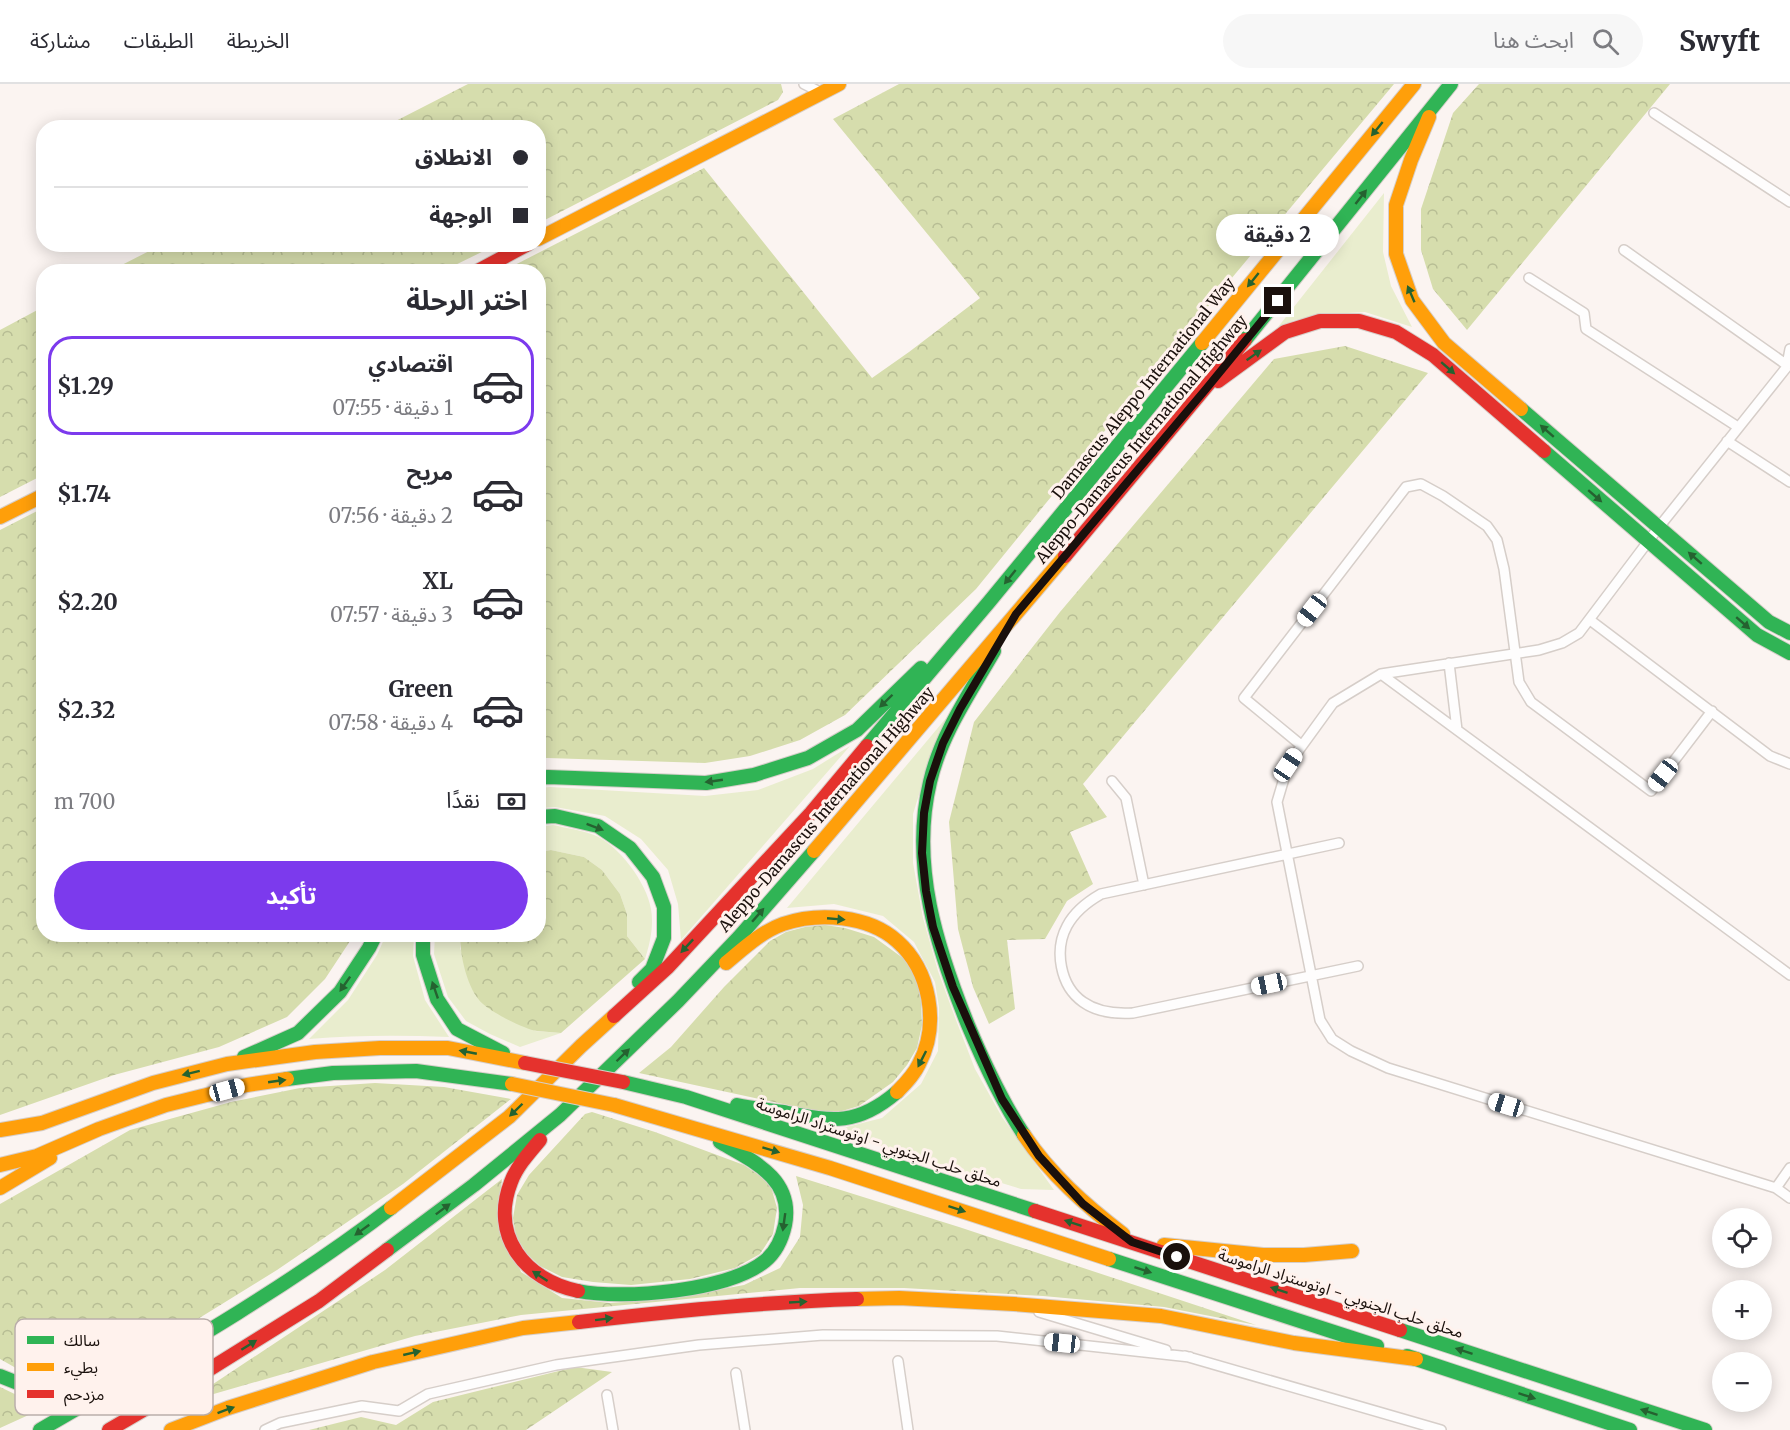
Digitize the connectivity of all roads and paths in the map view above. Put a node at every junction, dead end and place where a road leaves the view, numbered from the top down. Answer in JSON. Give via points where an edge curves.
{"nodes":[{"id":1,"x":804,"y":84,"type":"edge"},
{"id":2,"x":839,"y":84,"type":"edge"},
{"id":3,"x":1414,"y":84,"type":"edge"},
{"id":4,"x":1451,"y":84,"type":"edge"},
{"id":5,"x":822,"y":93,"type":"junction"},
{"id":6,"x":1437,"y":101,"type":"junction"},
{"id":7,"x":1654,"y":113,"type":"dead end"},
{"id":8,"x":1790,"y":202,"type":"edge"},
{"id":9,"x":546,"y":235,"type":"edge"},
{"id":10,"x":1624,"y":250,"type":"dead end"},
{"id":11,"x":513,"y":252,"type":"edge"},
{"id":12,"x":491,"y":264,"type":"edge"},
{"id":13,"x":1529,"y":278,"type":"dead end"},
{"id":14,"x":1437,"y":331,"type":"junction"},
{"id":15,"x":1423,"y":348,"type":"junction"},
{"id":16,"x":1790,"y":349,"type":"edge"},
{"id":17,"x":1789,"y":364,"type":"edge"},
{"id":18,"x":1206,"y":389,"type":"junction"},
{"id":19,"x":1738,"y":427,"type":"junction"},
{"id":20,"x":1727,"y":441,"type":"junction"},
{"id":21,"x":1790,"y":482,"type":"edge"},
{"id":22,"x":36,"y":499,"type":"edge"},
{"id":23,"x":0,"y":517,"type":"edge"},
{"id":24,"x":1659,"y":527,"type":"junction"},
{"id":25,"x":1649,"y":542,"type":"junction"},
{"id":26,"x":989,"y":602,"type":"junction"},
{"id":27,"x":1016,"y":614,"type":"junction"},
{"id":28,"x":1590,"y":620,"type":"junction"},
{"id":29,"x":1790,"y":633,"type":"edge"},
{"id":30,"x":1515,"y":653,"type":"junction"},
{"id":31,"x":1790,"y":653,"type":"edge"},
{"id":32,"x":1449,"y":663,"type":"junction"},
{"id":33,"x":1381,"y":674,"type":"junction"},
{"id":34,"x":1712,"y":711,"type":"junction"},
{"id":35,"x":1457,"y":730,"type":"junction"},
{"id":36,"x":1301,"y":745,"type":"junction"},
{"id":37,"x":1790,"y":764,"type":"edge"},
{"id":38,"x":546,"y":777,"type":"edge"},
{"id":39,"x":1112,"y":782,"type":"dead end"},
{"id":40,"x":546,"y":817,"type":"edge"},
{"id":41,"x":1339,"y":843,"type":"dead end"},
{"id":42,"x":1287,"y":854,"type":"junction"},
{"id":43,"x":1144,"y":885,"type":"junction"},
{"id":44,"x":372,"y":942,"type":"edge"},
{"id":45,"x":423,"y":942,"type":"edge"},
{"id":46,"x":1358,"y":966,"type":"dead end"},
{"id":47,"x":1790,"y":975,"type":"edge"},
{"id":48,"x":1311,"y":976,"type":"junction"},
{"id":49,"x":678,"y":1001,"type":"junction"},
{"id":50,"x":581,"y":1046,"type":"junction"},
{"id":51,"x":525,"y":1063,"type":"junction"},
{"id":52,"x":227,"y":1064,"type":"junction"},
{"id":53,"x":686,"y":1097,"type":"junction"},
{"id":54,"x":560,"y":1115,"type":"junction"},
{"id":55,"x":673,"y":1121,"type":"junction"},
{"id":56,"x":99,"y":1129,"type":"junction"},
{"id":57,"x":0,"y":1130,"type":"edge"},
{"id":58,"x":0,"y":1165,"type":"edge"},
{"id":59,"x":1790,"y":1168,"type":"edge"},
{"id":60,"x":0,"y":1188,"type":"edge"},
{"id":61,"x":1776,"y":1188,"type":"junction"},
{"id":62,"x":1790,"y":1198,"type":"edge"},
{"id":63,"x":1132,"y":1242,"type":"junction"},
{"id":64,"x":1352,"y":1251,"type":"dead end"},
{"id":65,"x":1014,"y":1304,"type":"junction"},
{"id":66,"x":213,"y":1329,"type":"edge"},
{"id":67,"x":1190,"y":1357,"type":"junction"},
{"id":68,"x":1416,"y":1359,"type":"junction"},
{"id":69,"x":898,"y":1360,"type":"dead end"},
{"id":70,"x":213,"y":1367,"type":"edge"},
{"id":71,"x":736,"y":1373,"type":"dead end"},
{"id":72,"x":0,"y":1376,"type":"edge"},
{"id":73,"x":15,"y":1382,"type":"edge"},
{"id":74,"x":608,"y":1395,"type":"dead end"},
{"id":75,"x":213,"y":1414,"type":"edge"},
{"id":76,"x":67,"y":1415,"type":"edge"},
{"id":77,"x":135,"y":1415,"type":"edge"},
{"id":78,"x":210,"y":1415,"type":"edge"},
{"id":79,"x":1617,"y":1427,"type":"edge"},
{"id":80,"x":40,"y":1430,"type":"edge"},
{"id":81,"x":109,"y":1430,"type":"edge"},
{"id":82,"x":171,"y":1430,"type":"edge"},
{"id":83,"x":265,"y":1430,"type":"edge"},
{"id":84,"x":613,"y":1430,"type":"edge"},
{"id":85,"x":745,"y":1430,"type":"edge"},
{"id":86,"x":908,"y":1430,"type":"edge"},
{"id":87,"x":1441,"y":1430,"type":"edge"},
{"id":88,"x":1630,"y":1430,"type":"edge"},
{"id":89,"x":1705,"y":1430,"type":"edge"}],
"edges":[{"from":1,"to":5,"type":"street"},
{"from":2,"to":5,"type":"main road"},
{"from":3,"to":26,"type":"main road","name":"Damascus Aleppo International Way","one_way":true},
{"from":4,"to":6,"type":"main road","name":"Aleppo-Damascus International Highway"},
{"from":5,"to":9,"type":"main road"},
{"from":14,"to":6,"type":"main road","one_way":true,"via":[[1412,300],[1396,254],[1396,206]]},
{"from":18,"to":6,"type":"main road","name":"Aleppo-Damascus International Highway","one_way":true},
{"from":7,"to":8,"type":"street"},
{"from":10,"to":17,"type":"street"},
{"from":11,"to":12,"type":"main road"},
{"from":13,"to":19,"type":"street","via":[[1584,313],[1586,329]]},
{"from":14,"to":15,"type":"main road"},
{"from":24,"to":14,"type":"main road","one_way":true,"via":[[1444,343]]},
{"from":18,"to":15,"type":"main road","one_way":true,"via":[[1286,332],[1320,321],[1359,321],[1396,332]]},
{"from":15,"to":25,"type":"main road","one_way":true},
{"from":16,"to":17,"type":"street"},
{"from":17,"to":19,"type":"street"},
{"from":18,"to":27,"type":"main road","name":"Aleppo-Damascus International Highway"},
{"from":19,"to":20,"type":"street"},
{"from":20,"to":21,"type":"street"},
{"from":20,"to":24,"type":"street"},
{"from":22,"to":23,"type":"main road"},
{"from":24,"to":25,"type":"street"},
{"from":29,"to":24,"type":"main road","one_way":true,"via":[[1769,622]]},
{"from":25,"to":28,"type":"street"},
{"from":25,"to":31,"type":"main road","one_way":true,"via":[[1757,635]]},
{"from":26,"to":38,"type":"main road","one_way":true,"via":[[856,730],[808,758],[754,775],[706,783]]},
{"from":26,"to":50,"type":"main road","name":"Aleppo-Damascus International Highway","one_way":true,"via":[[811,813],[668,967]]},
{"from":49,"to":27,"type":"main road","name":"Aleppo-Damascus International Highway","one_way":true,"via":[[739,937]]},
{"from":27,"to":63,"type":"main road","via":[[960,709],[930,781],[922,853],[926,891],[933,927],[953,987],[1002,1099],[1058,1178],[1083,1204]]},
{"from":28,"to":30,"type":"street","via":[[1579,633],[1562,643]]},
{"from":28,"to":34,"type":"street"},
{"from":30,"to":32,"type":"street"},
{"from":30,"to":34,"type":"street","via":[[1519,682],[1531,702],[1651,791]]},
{"from":30,"to":36,"type":"street","via":[[1497,540],[1487,526],[1443,496],[1421,484],[1406,487],[1244,698]]},
{"from":32,"to":33,"type":"street"},
{"from":32,"to":35,"type":"street"},
{"from":33,"to":35,"type":"street"},
{"from":33,"to":36,"type":"street","via":[[1333,703]]},
{"from":34,"to":37,"type":"street","via":[[1770,756]]},
{"from":35,"to":47,"type":"street"},
{"from":36,"to":42,"type":"street","via":[[1288,765],[1277,802]]},
{"from":39,"to":43,"type":"street","via":[[1126,798]]},
{"from":40,"to":50,"type":"main road","one_way":true,"via":[[598,826],[630,848],[653,877],[664,907],[664,938],[652,969]]},
{"from":41,"to":42,"type":"street"},
{"from":42,"to":43,"type":"street"},
{"from":42,"to":48,"type":"street"},
{"from":43,"to":48,"type":"street","via":[[1101,894],[1082,906],[1067,926],[1060,965],[1068,985],[1083,1002],[1116,1014],[1133,1013]]},
{"from":44,"to":52,"type":"main road","one_way":true,"via":[[340,992],[298,1033]]},
{"from":51,"to":45,"type":"main road","one_way":true,"via":[[457,1029],[437,999],[423,955]]},
{"from":46,"to":48,"type":"street"},
{"from":48,"to":61,"type":"street","via":[[1320,1020],[1332,1039],[1388,1068]]},
{"from":49,"to":53,"type":"main road","one_way":true,"via":[[762,934],[793,921],[832,918],[879,928],[906,949],[922,973],[930,1019],[926,1050],[906,1083],[892,1097],[860,1115],[824,1120]]},
{"from":54,"to":49,"type":"main road","name":"Aleppo-Damascus International Highway","one_way":true},
{"from":50,"to":66,"type":"main road","name":"Aleppo-Damascus International Highway","one_way":true,"via":[[509,1117],[361,1231]]},
{"from":51,"to":52,"type":"main road","one_way":true,"via":[[448,1048],[380,1048]]},
{"from":51,"to":53,"type":"main road","name":"محلق حلب الجنوبي - اوتوستراد الراموسة","bridge":true},
{"from":52,"to":57,"type":"main road","one_way":true,"via":[[153,1083],[42,1123]]},
{"from":63,"to":53,"type":"main road","name":"محلق حلب الجنوبي - اوتوستراد الراموسة","one_way":true},
{"from":55,"to":54,"type":"main road","one_way":true,"via":[[718,1141],[772,1176],[786,1203],[782,1235],[768,1258],[740,1275],[676,1290],[613,1295],[574,1290],[537,1276],[524,1264],[507,1236],[508,1190],[515,1172]]},
{"from":70,"to":54,"type":"main road","name":"Aleppo-Damascus International Highway","one_way":true,"via":[[319,1301]]},
{"from":56,"to":55,"type":"main road","one_way":true,"bridge":true,"via":[[166,1105],[247,1085],[333,1073],[416,1071],[512,1084]]},
{"from":55,"to":68,"type":"main road","one_way":true,"via":[[830,1168]]},
{"from":56,"to":58,"type":"main road","via":[[37,1156]]},
{"from":56,"to":60,"type":"main road"},
{"from":59,"to":61,"type":"street"},
{"from":61,"to":62,"type":"street"},
{"from":63,"to":64,"type":"main road","via":[[1263,1255]]},
{"from":89,"to":63,"type":"main road","name":"محلق حلب الجنوبي - اوتوستراد الراموسة","one_way":true},
{"from":65,"to":67,"type":"street"},
{"from":65,"to":68,"type":"main road","via":[[1161,1316],[1294,1343]]},
{"from":75,"to":65,"type":"main road","one_way":true,"via":[[373,1362],[523,1328],[800,1301],[899,1298]]},
{"from":67,"to":83,"type":"street","via":[[998,1336],[823,1335],[699,1345],[556,1365],[428,1394],[399,1411],[362,1406],[280,1423]]},
{"from":67,"to":87,"type":"street"},
{"from":68,"to":79,"type":"main road","one_way":true},
{"from":69,"to":86,"type":"street"},
{"from":71,"to":85,"type":"street"},
{"from":72,"to":73,"type":"main road"},
{"from":74,"to":84,"type":"street"},
{"from":76,"to":80,"type":"main road","name":"Aleppo-Damascus International Highway"},
{"from":81,"to":77,"type":"main road","name":"Aleppo-Damascus International Highway","one_way":true},
{"from":82,"to":78,"type":"main road","one_way":true},
{"from":79,"to":88,"type":"main road"}]}
